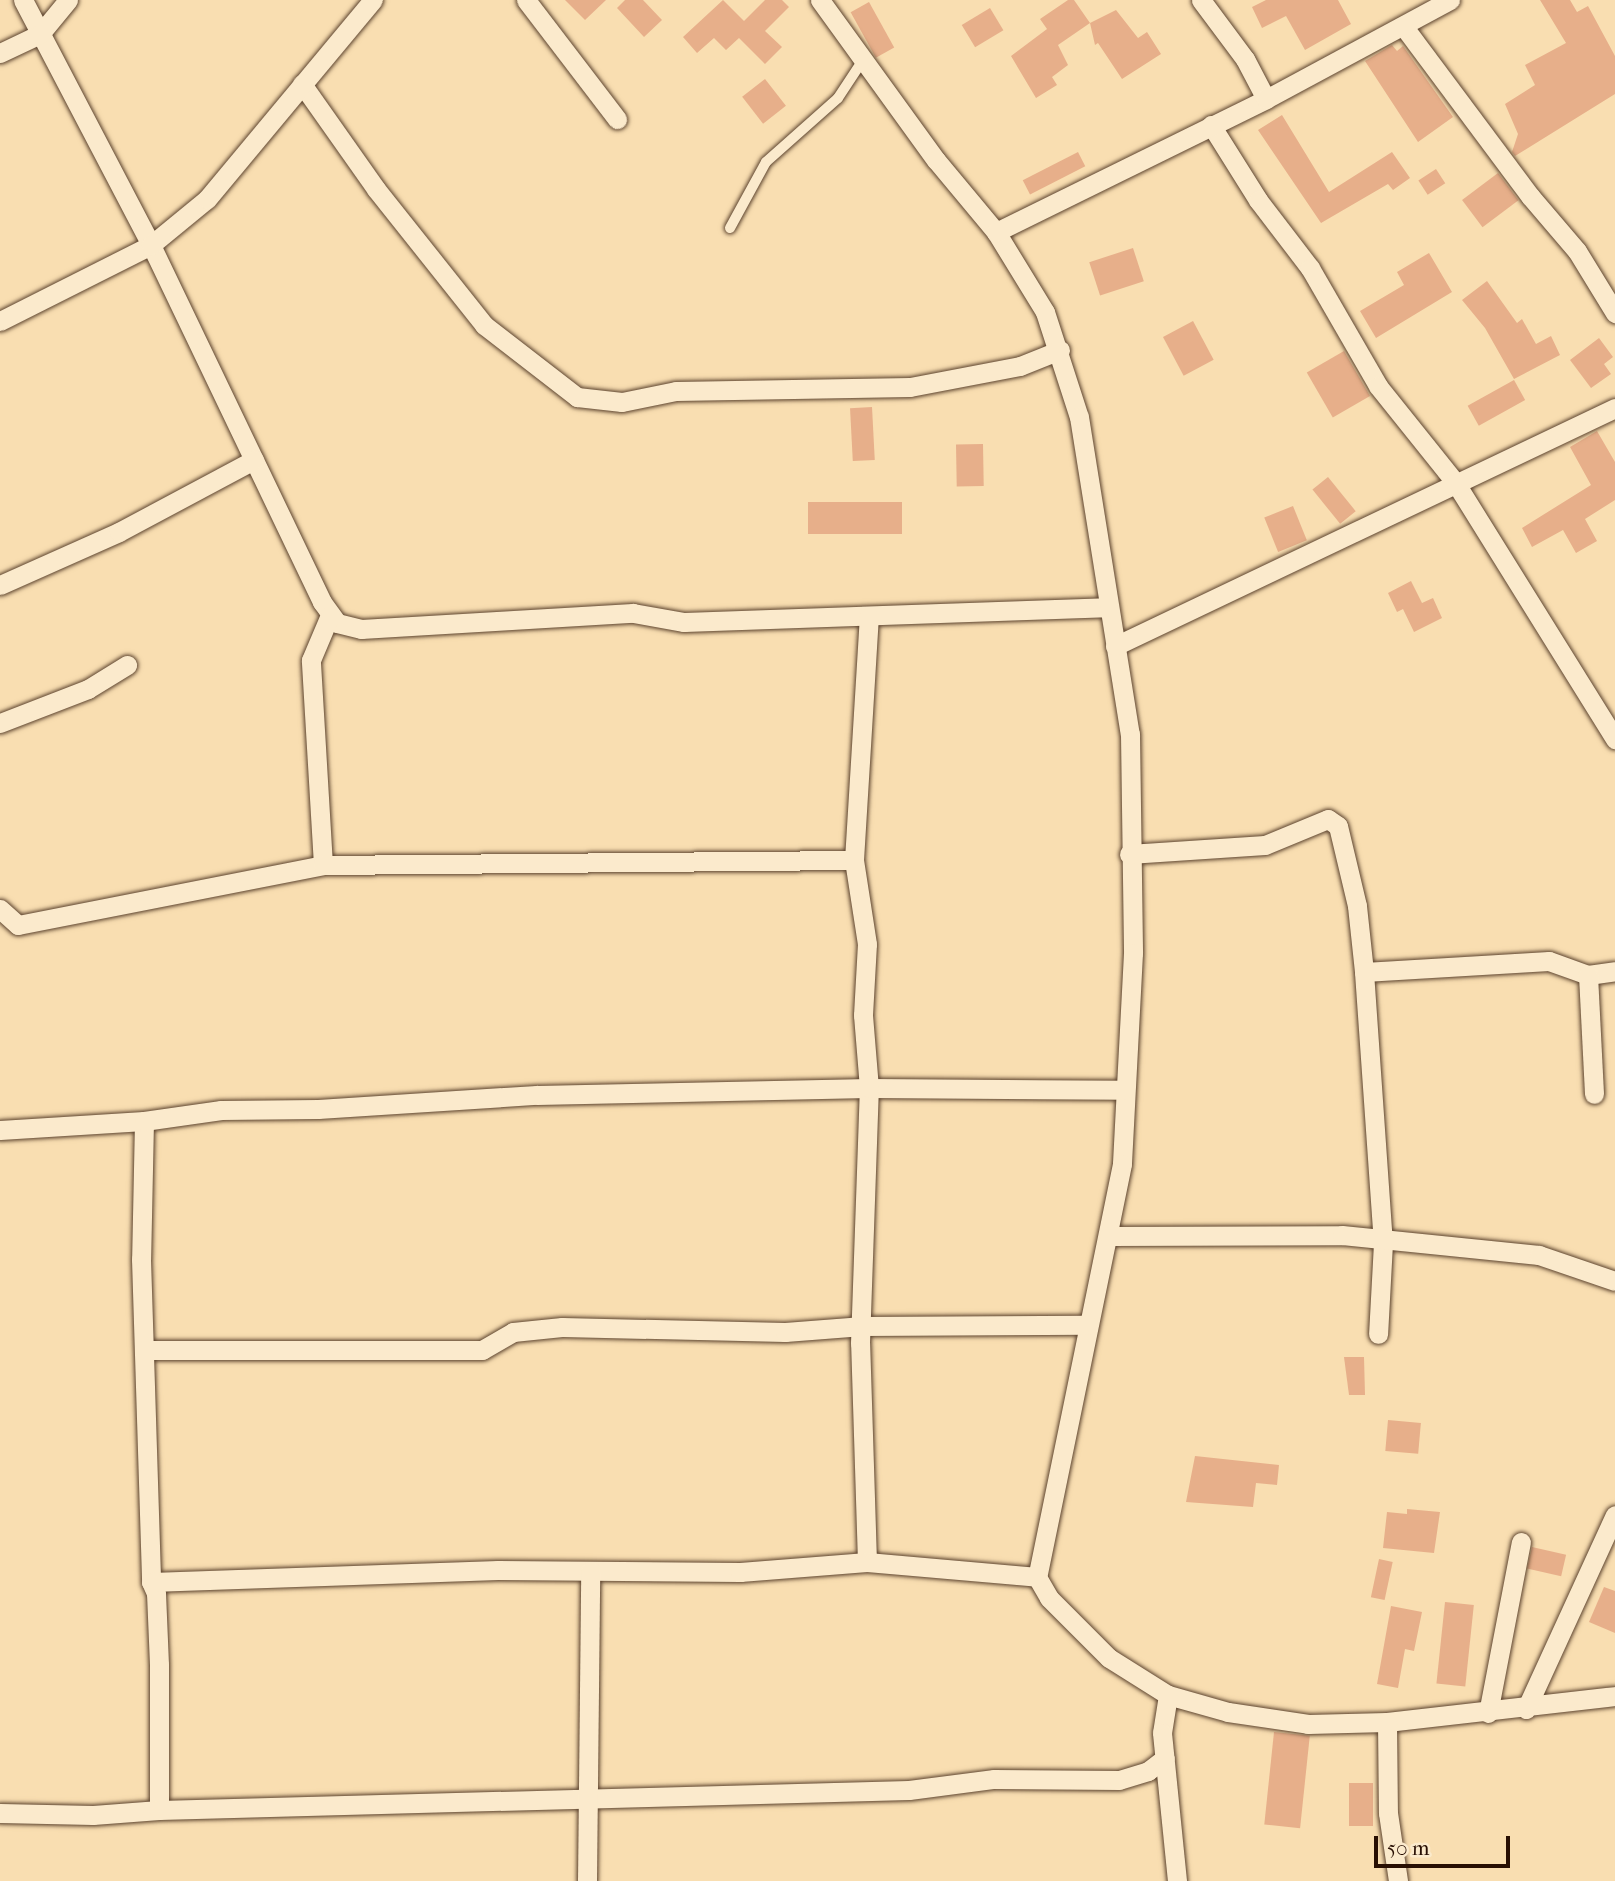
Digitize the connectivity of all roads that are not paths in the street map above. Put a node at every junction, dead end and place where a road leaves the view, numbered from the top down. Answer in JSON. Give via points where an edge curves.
{"nodes":[{"id":1,"x":23,"y":0,"type":"edge"},
{"id":2,"x":68,"y":0,"type":"edge"},
{"id":3,"x":373,"y":0,"type":"edge"},
{"id":4,"x":526,"y":0,"type":"edge"},
{"id":5,"x":820,"y":0,"type":"edge"},
{"id":6,"x":1201,"y":0,"type":"edge"},
{"id":7,"x":1450,"y":0,"type":"edge"},
{"id":8,"x":1404,"y":27,"type":"junction"},
{"id":9,"x":40,"y":34,"type":"junction"},
{"id":10,"x":0,"y":53,"type":"edge"},
{"id":11,"x":865,"y":57,"type":"junction"},
{"id":12,"x":302,"y":84,"type":"junction"},
{"id":13,"x":1266,"y":99,"type":"junction"},
{"id":14,"x":617,"y":120,"type":"dead end"},
{"id":15,"x":1211,"y":125,"type":"junction"},
{"id":16,"x":730,"y":228,"type":"dead end"},
{"id":17,"x":996,"y":232,"type":"junction"},
{"id":18,"x":151,"y":245,"type":"junction"},
{"id":19,"x":1615,"y":313,"type":"edge"},
{"id":20,"x":0,"y":321,"type":"edge"},
{"id":21,"x":1060,"y":350,"type":"junction"},
{"id":22,"x":1615,"y":408,"type":"edge"},
{"id":23,"x":254,"y":460,"type":"junction"},
{"id":24,"x":1455,"y":482,"type":"junction"},
{"id":25,"x":0,"y":584,"type":"edge"},
{"id":26,"x":1106,"y":607,"type":"junction"},
{"id":27,"x":330,"y":615,"type":"junction"},
{"id":28,"x":869,"y":617,"type":"junction"},
{"id":29,"x":1115,"y":646,"type":"junction"},
{"id":30,"x":127,"y":665,"type":"dead end"},
{"id":31,"x":0,"y":723,"type":"edge"},
{"id":32,"x":1615,"y":740,"type":"edge"},
{"id":33,"x":1129,"y":854,"type":"junction"},
{"id":34,"x":854,"y":860,"type":"junction"},
{"id":35,"x":323,"y":864,"type":"junction"},
{"id":36,"x":0,"y":909,"type":"edge"},
{"id":37,"x":1615,"y":971,"type":"edge"},
{"id":38,"x":1364,"y":972,"type":"junction"},
{"id":39,"x":1588,"y":975,"type":"junction"},
{"id":40,"x":869,"y":1088,"type":"junction"},
{"id":41,"x":1124,"y":1090,"type":"junction"},
{"id":42,"x":1594,"y":1094,"type":"dead end"},
{"id":43,"x":144,"y":1121,"type":"junction"},
{"id":44,"x":0,"y":1130,"type":"edge"},
{"id":45,"x":1109,"y":1236,"type":"junction"},
{"id":46,"x":1383,"y":1242,"type":"junction"},
{"id":47,"x":1615,"y":1281,"type":"edge"},
{"id":48,"x":1088,"y":1325,"type":"junction"},
{"id":49,"x":863,"y":1326,"type":"junction"},
{"id":50,"x":1378,"y":1334,"type":"dead end"},
{"id":51,"x":144,"y":1350,"type":"junction"},
{"id":52,"x":1615,"y":1515,"type":"edge"},
{"id":53,"x":1521,"y":1542,"type":"dead end"},
{"id":54,"x":867,"y":1562,"type":"junction"},
{"id":55,"x":590,"y":1571,"type":"junction"},
{"id":56,"x":1037,"y":1577,"type":"junction"},
{"id":57,"x":151,"y":1582,"type":"junction"},
{"id":58,"x":1168,"y":1695,"type":"junction"},
{"id":59,"x":1615,"y":1699,"type":"edge"},
{"id":60,"x":1526,"y":1709,"type":"junction"},
{"id":61,"x":1488,"y":1713,"type":"junction"},
{"id":62,"x":1387,"y":1723,"type":"junction"},
{"id":63,"x":1165,"y":1758,"type":"junction"},
{"id":64,"x":588,"y":1799,"type":"junction"},
{"id":65,"x":159,"y":1810,"type":"junction"},
{"id":66,"x":0,"y":1813,"type":"edge"},
{"id":67,"x":587,"y":1881,"type":"edge"},
{"id":68,"x":1177,"y":1881,"type":"edge"},
{"id":69,"x":1398,"y":1881,"type":"edge"}],
"edges":[{"from":1,"to":9,"type":"street"},
{"from":2,"to":9,"type":"street"},
{"from":3,"to":12,"type":"street"},
{"from":4,"to":14,"type":"street"},
{"from":5,"to":11,"type":"street"},
{"from":6,"to":13,"type":"street","via":[[1245,59]]},
{"from":7,"to":8,"type":"street"},
{"from":8,"to":13,"type":"street"},
{"from":8,"to":19,"type":"street","via":[[1577,251]]},
{"from":9,"to":10,"type":"street"},
{"from":9,"to":18,"type":"street"},
{"from":11,"to":16,"type":"lane","via":[[838,98],[766,162]]},
{"from":11,"to":17,"type":"street","via":[[936,160]]},
{"from":12,"to":18,"type":"street","via":[[207,199]]},
{"from":12,"to":21,"type":"street","via":[[376,189],[484,325],[577,397],[622,402],[676,391],[910,387],[1020,366]]},
{"from":13,"to":15,"type":"street"},
{"from":15,"to":17,"type":"street"},
{"from":15,"to":24,"type":"street","via":[[1258,200],[1310,268],[1378,386]]},
{"from":17,"to":21,"type":"street","via":[[1028,279]]},
{"from":18,"to":20,"type":"street"},
{"from":18,"to":23,"type":"street"},
{"from":21,"to":26,"type":"street","via":[[1079,417],[1099,521]]},
{"from":22,"to":24,"type":"street"},
{"from":23,"to":25,"type":"street","via":[[119,532]]},
{"from":23,"to":27,"type":"street"},
{"from":24,"to":29,"type":"street"},
{"from":24,"to":32,"type":"street"},
{"from":26,"to":28,"type":"street"},
{"from":26,"to":29,"type":"street"},
{"from":27,"to":28,"type":"street","via":[[337,623],[361,629],[633,613],[684,622]]},
{"from":27,"to":35,"type":"street","via":[[311,660]]},
{"from":28,"to":34,"type":"street"},
{"from":29,"to":33,"type":"street","via":[[1129,734]]},
{"from":30,"to":31,"type":"street","via":[[95,685]]},
{"from":33,"to":38,"type":"street","via":[[1265,845],[1328,819],[1338,826],[1357,906]]},
{"from":33,"to":41,"type":"street","via":[[1133,953]]},
{"from":34,"to":35,"type":"street"},
{"from":34,"to":40,"type":"street","via":[[867,944],[863,1015]]},
{"from":35,"to":36,"type":"street","via":[[18,925]]},
{"from":37,"to":39,"type":"street"},
{"from":38,"to":39,"type":"street","via":[[1549,961]]},
{"from":38,"to":46,"type":"street"},
{"from":39,"to":42,"type":"street"},
{"from":40,"to":41,"type":"street"},
{"from":40,"to":43,"type":"street","via":[[537,1095],[318,1110],[220,1110]]},
{"from":40,"to":49,"type":"street"},
{"from":41,"to":45,"type":"street","via":[[1122,1164]]},
{"from":43,"to":44,"type":"street"},
{"from":43,"to":51,"type":"street"},
{"from":45,"to":46,"type":"street","via":[[1342,1235]]},
{"from":45,"to":48,"type":"street"},
{"from":46,"to":47,"type":"street","via":[[1539,1255]]},
{"from":46,"to":50,"type":"street"},
{"from":48,"to":49,"type":"street"},
{"from":48,"to":56,"type":"street"},
{"from":49,"to":51,"type":"street","via":[[785,1332],[562,1327],[513,1332],[482,1350]]},
{"from":49,"to":54,"type":"street"},
{"from":51,"to":57,"type":"street"},
{"from":52,"to":60,"type":"street"},
{"from":53,"to":61,"type":"street"},
{"from":54,"to":55,"type":"street","via":[[740,1572]]},
{"from":54,"to":56,"type":"street"},
{"from":55,"to":57,"type":"street","via":[[350,1573]]},
{"from":55,"to":64,"type":"street"},
{"from":56,"to":58,"type":"street","via":[[1049,1598],[1109,1658]]},
{"from":57,"to":65,"type":"street","via":[[156,1593],[159,1665]]},
{"from":58,"to":62,"type":"street","via":[[1228,1712],[1308,1724]]},
{"from":58,"to":63,"type":"street","via":[[1162,1732]]},
{"from":59,"to":60,"type":"street"},
{"from":60,"to":61,"type":"street"},
{"from":61,"to":62,"type":"street"},
{"from":62,"to":69,"type":"street","via":[[1388,1813]]},
{"from":63,"to":64,"type":"street","via":[[1148,1771],[1119,1780],[994,1779],[909,1790]]},
{"from":63,"to":68,"type":"street"},
{"from":64,"to":65,"type":"street"},
{"from":64,"to":67,"type":"street"},
{"from":65,"to":66,"type":"street","via":[[93,1815]]}]}
